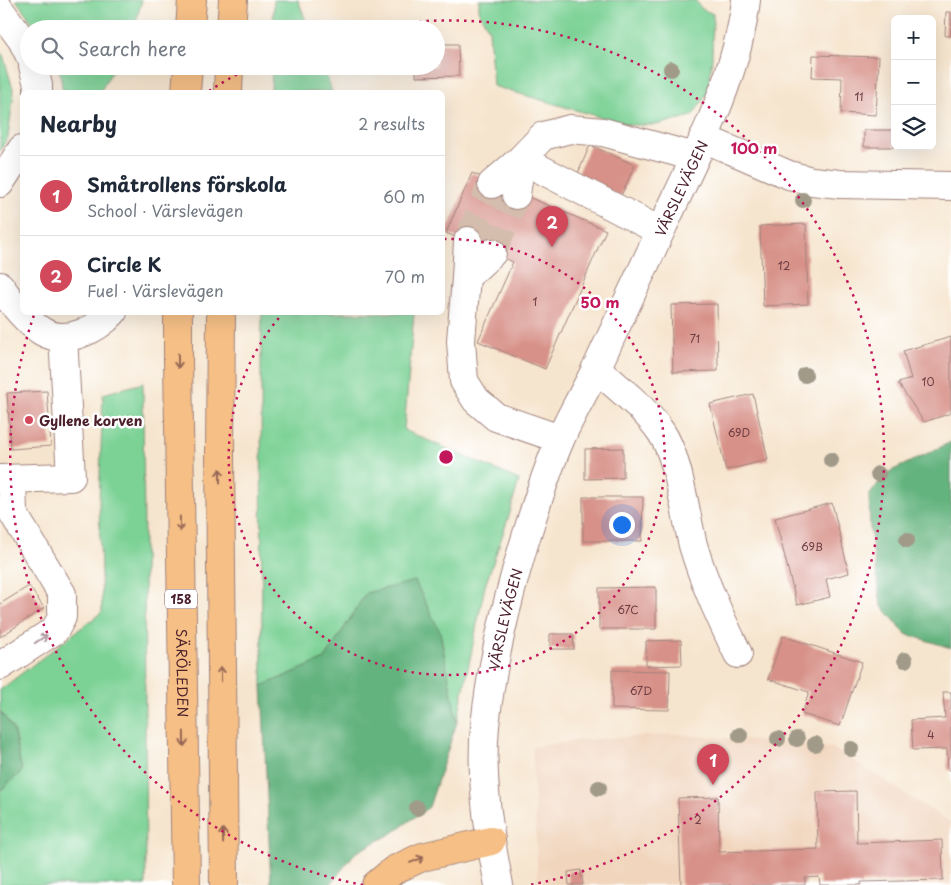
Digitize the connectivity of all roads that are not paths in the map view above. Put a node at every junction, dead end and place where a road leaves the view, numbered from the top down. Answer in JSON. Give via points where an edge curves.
{"nodes":[{"id":1,"x":192,"y":0,"type":"edge"},
{"id":2,"x":233,"y":0,"type":"edge"},
{"id":3,"x":746,"y":0,"type":"edge"},
{"id":4,"x":0,"y":10,"type":"edge"},
{"id":5,"x":191,"y":20,"type":"edge"},
{"id":6,"x":232,"y":20,"type":"edge"},
{"id":7,"x":20,"y":37,"type":"edge"},
{"id":8,"x":36,"y":75,"type":"edge"},
{"id":9,"x":187,"y":75,"type":"edge"},
{"id":10,"x":229,"y":75,"type":"edge"},
{"id":11,"x":38,"y":90,"type":"edge"},
{"id":12,"x":186,"y":90,"type":"edge"},
{"id":13,"x":228,"y":90,"type":"edge"},
{"id":14,"x":699,"y":147,"type":"junction"},
{"id":15,"x":20,"y":152,"type":"edge"},
{"id":16,"x":521,"y":159,"type":"junction"},
{"id":17,"x":0,"y":184,"type":"edge"},
{"id":18,"x":951,"y":186,"type":"edge"},
{"id":19,"x":504,"y":189,"type":"tunnel mouth"},
{"id":20,"x":660,"y":231,"type":"junction"},
{"id":21,"x":468,"y":241,"type":"tunnel mouth"},
{"id":22,"x":492,"y":253,"type":"tunnel mouth"},
{"id":23,"x":466,"y":277,"type":"junction"},
{"id":24,"x":0,"y":286,"type":"edge"},
{"id":25,"x":20,"y":311,"type":"edge"},
{"id":26,"x":24,"y":315,"type":"edge"},
{"id":27,"x":178,"y":315,"type":"edge"},
{"id":28,"x":221,"y":315,"type":"edge"},
{"id":29,"x":101,"y":317,"type":"edge"},
{"id":30,"x":64,"y":337,"type":"junction"},
{"id":31,"x":596,"y":368,"type":"junction"},
{"id":32,"x":560,"y":439,"type":"junction"},
{"id":33,"x":6,"y":479,"type":"edge"},
{"id":34,"x":7,"y":521,"type":"edge"},
{"id":35,"x":738,"y":654,"type":"dead end"},
{"id":36,"x":0,"y":666,"type":"edge"},
{"id":37,"x":491,"y":841,"type":"junction"},
{"id":38,"x":186,"y":885,"type":"edge"},
{"id":39,"x":224,"y":885,"type":"edge"},
{"id":40,"x":376,"y":885,"type":"edge"},
{"id":41,"x":499,"y":885,"type":"edge"}],
"edges":[{"from":1,"to":5,"type":"main road"},
{"from":2,"to":6,"type":"main road"},
{"from":3,"to":14,"type":"street","name":"VÄRSLEVÄGEN","via":[[738,46]]},
{"from":4,"to":7,"type":"street"},
{"from":8,"to":11,"type":"street"},
{"from":9,"to":12,"type":"main road"},
{"from":10,"to":13,"type":"main road"},
{"from":14,"to":16,"type":"street","via":[[570,129],[543,136]]},
{"from":14,"to":18,"type":"street","via":[[812,181]]},
{"from":14,"to":20,"type":"street","name":"VÄRSLEVÄGEN"},
{"from":15,"to":17,"type":"street"},
{"from":16,"to":19,"type":"street"},
{"from":16,"to":20,"type":"street"},
{"from":20,"to":31,"type":"street","name":"VÄRSLEVÄGEN"},
{"from":21,"to":23,"type":"street"},
{"from":22,"to":23,"type":"street"},
{"from":23,"to":32,"type":"street","via":[[461,341],[464,381],[476,400],[496,417]]},
{"from":24,"to":25,"type":"street"},
{"from":26,"to":30,"type":"street","via":[[44,332]]},
{"from":27,"to":38,"type":"main road","name":"SÄRÖLEDEN","number":"158","one_way":true},
{"from":39,"to":28,"type":"main road","one_way":true},
{"from":29,"to":30,"type":"street","via":[[82,334]]},
{"from":30,"to":33,"type":"street","via":[[71,477]]},
{"from":31,"to":32,"type":"street","name":"VÄRSLEVÄGEN"},
{"from":31,"to":35,"type":"street","via":[[648,415],[662,433],[672,455],[694,547]]},
{"from":32,"to":37,"type":"street","name":"VÄRSLEVÄGEN","via":[[540,490],[509,594],[496,654],[485,726],[486,794]]},
{"from":33,"to":34,"type":"street"},
{"from":36,"to":34,"type":"street","one_way":true,"via":[[55,630],[62,617],[62,594]]},
{"from":40,"to":37,"type":"main road","one_way":true,"via":[[394,870],[422,857]]},
{"from":37,"to":41,"type":"street","name":"VÄRSLEVÄGEN"}]}
